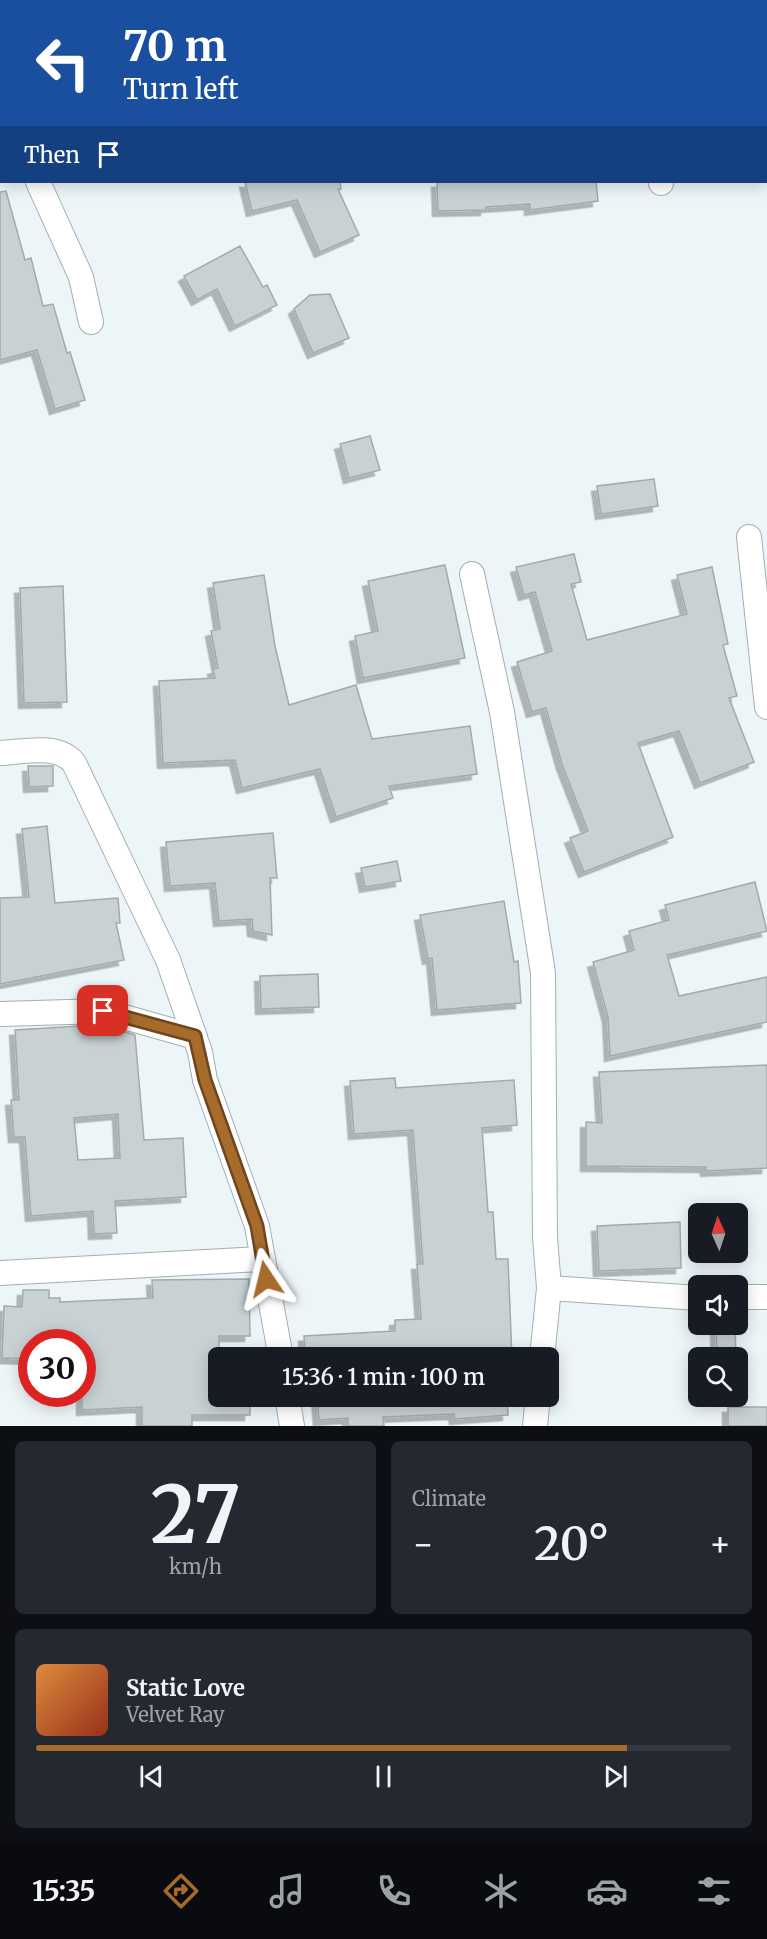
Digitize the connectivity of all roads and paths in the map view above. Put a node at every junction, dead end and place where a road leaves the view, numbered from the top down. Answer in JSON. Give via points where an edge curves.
{"nodes":[{"id":1,"x":38,"y":183,"type":"edge"},
{"id":2,"x":91,"y":322,"type":"dead end"},
{"id":3,"x":749,"y":537,"type":"dead end"},
{"id":4,"x":472,"y":574,"type":"dead end"},
{"id":5,"x":767,"y":707,"type":"edge"},
{"id":6,"x":0,"y":753,"type":"edge"},
{"id":7,"x":0,"y":1014,"type":"edge"},
{"id":8,"x":195,"y":1036,"type":"junction"},
{"id":9,"x":262,"y":1259,"type":"junction"},
{"id":10,"x":0,"y":1273,"type":"edge"},
{"id":11,"x":549,"y":1288,"type":"junction"},
{"id":12,"x":688,"y":1297,"type":"edge"},
{"id":13,"x":748,"y":1297,"type":"edge"},
{"id":14,"x":767,"y":1297,"type":"edge"},
{"id":15,"x":279,"y":1347,"type":"edge"},
{"id":16,"x":543,"y":1347,"type":"edge"},
{"id":17,"x":289,"y":1407,"type":"edge"},
{"id":18,"x":537,"y":1407,"type":"edge"},
{"id":19,"x":292,"y":1426,"type":"edge"},
{"id":20,"x":535,"y":1426,"type":"edge"}],
"edges":[{"from":1,"to":2,"type":"street","via":[[75,262]]},
{"from":3,"to":5,"type":"street"},
{"from":4,"to":11,"type":"street","via":[[502,712],[543,973],[545,1237]]},
{"from":6,"to":8,"type":"street","via":[[56,751],[67,754],[74,763],[168,960]]},
{"from":7,"to":8,"type":"street","via":[[103,1011]]},
{"from":8,"to":9,"type":"street","via":[[205,1080],[257,1226]]},
{"from":9,"to":10,"type":"street"},
{"from":9,"to":15,"type":"street"},
{"from":11,"to":12,"type":"street"},
{"from":11,"to":16,"type":"street"},
{"from":13,"to":14,"type":"street"},
{"from":17,"to":19,"type":"street"},
{"from":18,"to":20,"type":"street"}]}
